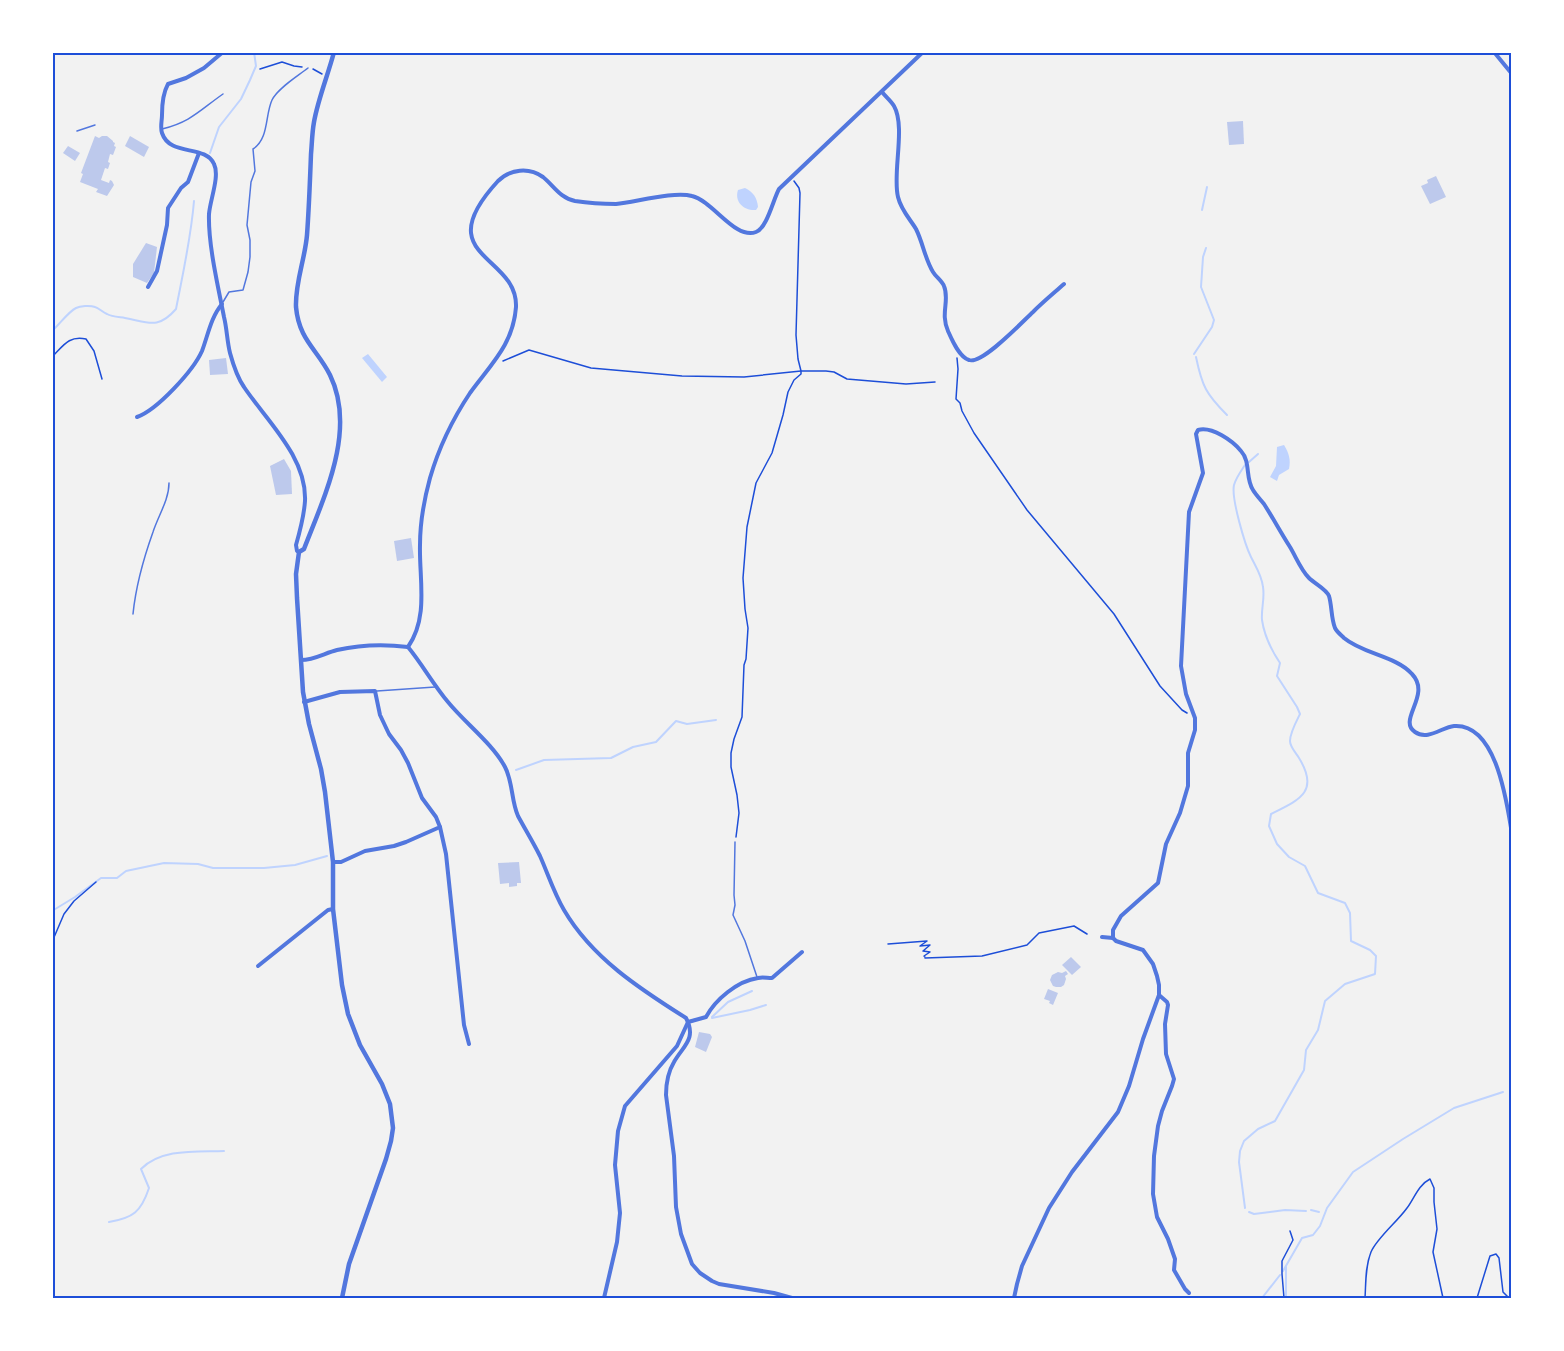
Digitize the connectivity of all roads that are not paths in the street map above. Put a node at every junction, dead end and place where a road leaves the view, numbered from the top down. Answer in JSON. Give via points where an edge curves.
{"nodes":[{"id":1,"x":223,"y":52,"type":"edge"},
{"id":2,"x":334,"y":52,"type":"edge"},
{"id":3,"x":923,"y":52,"type":"edge"},
{"id":4,"x":1494,"y":52,"type":"edge"},
{"id":5,"x":308,"y":68,"type":"road end"},
{"id":6,"x":1512,"y":74,"type":"edge"},
{"id":7,"x":882,"y":92,"type":"junction"},
{"id":8,"x":223,"y":94,"type":"dead end"},
{"id":9,"x":95,"y":125,"type":"dead end"},
{"id":10,"x":161,"y":129,"type":"junction"},
{"id":11,"x":77,"y":131,"type":"dead end"},
{"id":12,"x":199,"y":153,"type":"junction"},
{"id":13,"x":1064,"y":284,"type":"dead end"},
{"id":14,"x":148,"y":286,"type":"dead end"},
{"id":15,"x":222,"y":304,"type":"junction"},
{"id":16,"x":136,"y":417,"type":"dead end"},
{"id":17,"x":169,"y":483,"type":"dead end"},
{"id":18,"x":299,"y":552,"type":"junction"},
{"id":19,"x":133,"y":614,"type":"dead end"},
{"id":20,"x":408,"y":647,"type":"junction"},
{"id":21,"x":301,"y":660,"type":"junction"},
{"id":22,"x":436,"y":687,"type":"junction"},
{"id":23,"x":375,"y":691,"type":"junction"},
{"id":24,"x":304,"y":702,"type":"junction"},
{"id":25,"x":440,"y":827,"type":"junction"},
{"id":26,"x":1512,"y":834,"type":"edge"},
{"id":27,"x":735,"y":842,"type":"road end"},
{"id":28,"x":333,"y":862,"type":"junction"},
{"id":29,"x":333,"y":909,"type":"junction"},
{"id":30,"x":1102,"y":937,"type":"dead end"},
{"id":31,"x":1113,"y":938,"type":"junction"},
{"id":32,"x":802,"y":952,"type":"dead end"},
{"id":33,"x":258,"y":966,"type":"dead end"},
{"id":34,"x":757,"y":978,"type":"junction"},
{"id":35,"x":1159,"y":995,"type":"junction"},
{"id":36,"x":688,"y":1022,"type":"junction"},
{"id":37,"x":469,"y":1044,"type":"dead end"},
{"id":38,"x":1189,"y":1293,"type":"dead end"},
{"id":39,"x":342,"y":1299,"type":"edge"},
{"id":40,"x":604,"y":1299,"type":"edge"},
{"id":41,"x":792,"y":1299,"type":"edge"},
{"id":42,"x":1014,"y":1299,"type":"edge"}],
"edges":[{"from":1,"to":10,"type":"street","via":[[204,68],[168,84]]},
{"from":2,"to":18,"type":"street","via":[[313,125],[307,237],[296,304],[303,336],[335,386],[340,426],[324,495],[304,549]]},
{"from":3,"to":7,"type":"street"},
{"from":4,"to":6,"type":"street"},
{"from":5,"to":15,"type":"lane","via":[[273,97],[262,141],[253,149],[248,272],[243,290],[229,292]]},
{"from":7,"to":13,"type":"street","via":[[894,106],[898,123],[898,200],[915,228],[928,264],[945,286],[945,322],[957,348],[968,360],[975,361],[1005,339]]},
{"from":7,"to":20,"type":"street","via":[[779,189],[762,228],[753,233],[741,231],[694,196],[589,203],[562,196],[535,172],[520,170],[497,183],[474,216],[472,238],[477,250],[513,289],[513,326],[508,341],[449,428],[438,453],[423,511],[422,602],[417,629]]},
{"from":8,"to":10,"type":"lane","via":[[177,126]]},
{"from":9,"to":11,"type":"lane"},
{"from":10,"to":12,"type":"street","via":[[171,145]]},
{"from":12,"to":14,"type":"street","via":[[189,180],[168,208],[157,271]]},
{"from":12,"to":15,"type":"street","via":[[212,161],[216,171],[209,221]]},
{"from":15,"to":16,"type":"street","via":[[215,312],[201,354],[180,383]]},
{"from":15,"to":18,"type":"street","via":[[229,349],[242,385],[289,447],[301,475],[305,500],[296,545]]},
{"from":17,"to":19,"type":"lane","via":[[137,582]]},
{"from":18,"to":21,"type":"street","via":[[296,574]]},
{"from":20,"to":21,"type":"street","via":[[344,649]]},
{"from":20,"to":22,"type":"street"},
{"from":21,"to":24,"type":"street"},
{"from":22,"to":23,"type":"lane"},
{"from":22,"to":36,"type":"street","via":[[506,769],[517,813],[571,920],[621,974]]},
{"from":23,"to":24,"type":"street","via":[[340,692]]},
{"from":23,"to":25,"type":"street","via":[[380,716]]},
{"from":24,"to":28,"type":"street","via":[[321,769]]},
{"from":25,"to":28,"type":"street","via":[[394,846]]},
{"from":25,"to":37,"type":"street"},
{"from":26,"to":31,"type":"street","via":[[1499,772],[1489,749],[1475,733],[1461,727],[1415,733],[1410,716],[1420,691],[1417,679],[1405,667],[1351,644],[1335,629],[1328,594],[1308,578],[1251,487],[1242,452],[1214,431],[1202,428],[1196,434],[1203,472],[1189,512],[1181,666],[1182,681],[1196,718],[1188,753],[1188,786],[1166,844],[1158,883],[1121,915]]},
{"from":27,"to":34,"type":"lane","via":[[733,915]]},
{"from":28,"to":29,"type":"street"},
{"from":29,"to":33,"type":"street"},
{"from":29,"to":39,"type":"street","via":[[348,1014],[388,1095],[393,1118],[389,1150],[349,1264]]},
{"from":30,"to":31,"type":"street"},
{"from":31,"to":35,"type":"street","via":[[1143,950],[1153,964]]},
{"from":32,"to":34,"type":"street","via":[[772,978]]},
{"from":34,"to":36,"type":"street","via":[[725,994],[706,1017]]},
{"from":35,"to":38,"type":"street","via":[[1168,1005],[1166,1053],[1174,1079],[1161,1111],[1156,1138],[1154,1194],[1157,1217],[1175,1259],[1174,1270]]},
{"from":35,"to":42,"type":"street","via":[[1118,1112],[1049,1208],[1022,1266]]},
{"from":36,"to":40,"type":"street","via":[[677,1046],[625,1106],[615,1165],[620,1213],[617,1242]]},
{"from":36,"to":41,"type":"street","via":[[688,1044],[674,1062],[666,1095],[676,1207],[692,1264],[700,1274],[719,1284]]}]}
